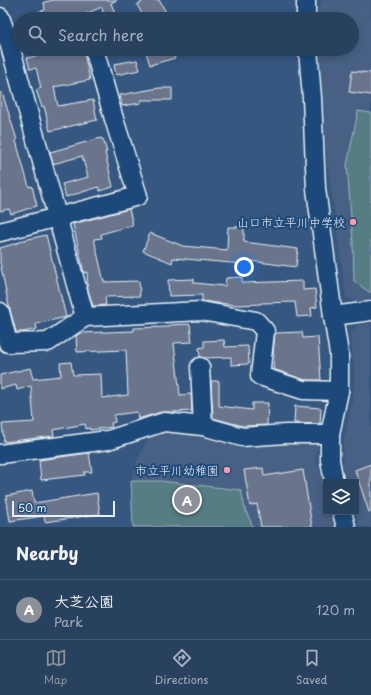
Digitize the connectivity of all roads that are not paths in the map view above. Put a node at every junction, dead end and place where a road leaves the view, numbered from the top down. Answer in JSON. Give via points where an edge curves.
{"nodes":[{"id":1,"x":306,"y":0,"type":"edge"},
{"id":2,"x":306,"y":12,"type":"edge"},
{"id":3,"x":0,"y":17,"type":"edge"},
{"id":4,"x":10,"y":46,"type":"edge"},
{"id":5,"x":13,"y":56,"type":"edge"},
{"id":6,"x":98,"y":56,"type":"edge"},
{"id":7,"x":309,"y":56,"type":"edge"},
{"id":8,"x":57,"y":217,"type":"junction"},
{"id":9,"x":0,"y":232,"type":"edge"},
{"id":10,"x":371,"y":311,"type":"edge"},
{"id":11,"x":0,"y":312,"type":"edge"},
{"id":12,"x":333,"y":316,"type":"junction"},
{"id":13,"x":85,"y":317,"type":"junction"},
{"id":14,"x":200,"y":367,"type":"dead end"},
{"id":15,"x":339,"y":391,"type":"junction"},
{"id":16,"x":203,"y":426,"type":"junction"},
{"id":17,"x":330,"y":434,"type":"junction"},
{"id":18,"x":0,"y":454,"type":"edge"},
{"id":19,"x":333,"y":479,"type":"edge"},
{"id":20,"x":343,"y":515,"type":"edge"},
{"id":21,"x":346,"y":527,"type":"edge"}],
"edges":[{"from":1,"to":2,"type":"street"},
{"from":3,"to":4,"type":"street"},
{"from":5,"to":8,"type":"street"},
{"from":6,"to":8,"type":"street","via":[[114,119],[138,196]]},
{"from":7,"to":12,"type":"street","via":[[316,189]]},
{"from":8,"to":9,"type":"street"},
{"from":8,"to":13,"type":"street"},
{"from":10,"to":12,"type":"street"},
{"from":11,"to":13,"type":"street","via":[[8,342],[48,342]]},
{"from":12,"to":15,"type":"street","via":[[339,354]]},
{"from":13,"to":15,"type":"street","via":[[201,311],[256,321],[265,331],[260,376],[303,390]]},
{"from":14,"to":16,"type":"street"},
{"from":15,"to":17,"type":"street"},
{"from":16,"to":17,"type":"street","via":[[242,437]]},
{"from":16,"to":18,"type":"street","via":[[164,422],[108,440]]},
{"from":17,"to":19,"type":"street"},
{"from":20,"to":21,"type":"street"}]}
